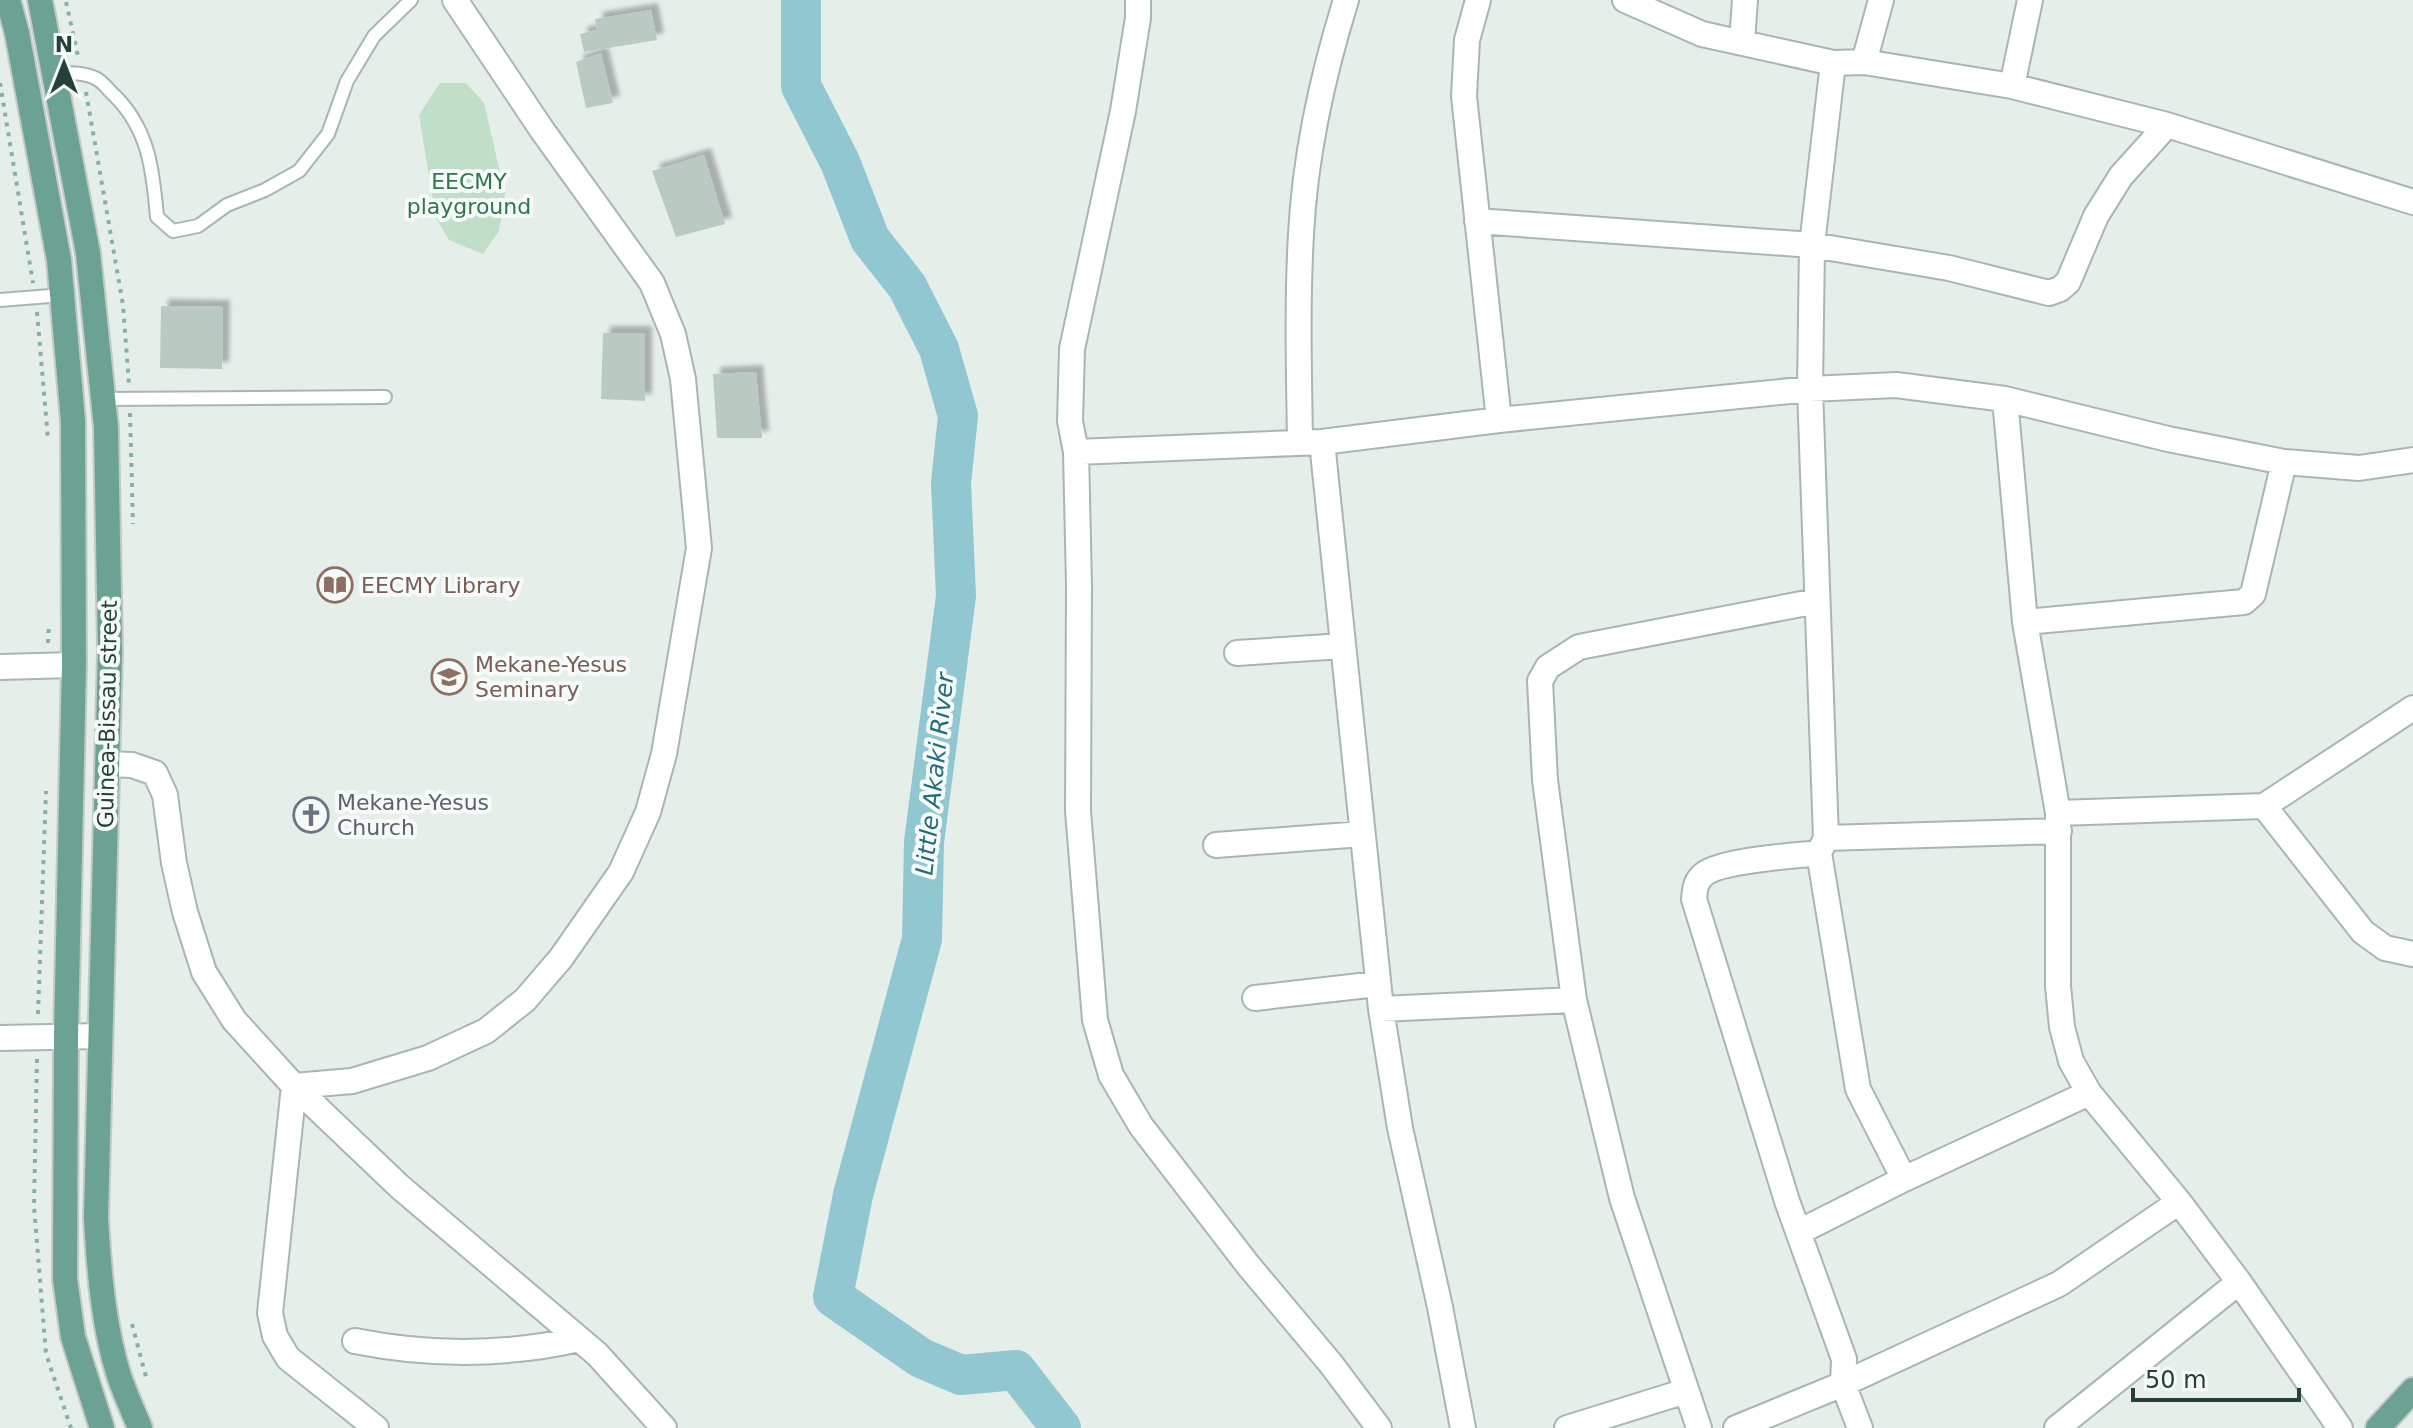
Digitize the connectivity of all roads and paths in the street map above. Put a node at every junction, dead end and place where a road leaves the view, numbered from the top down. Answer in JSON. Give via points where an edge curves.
{"nodes":[{"id":1,"x":8,"y":0,"type":"edge"},
{"id":2,"x":40,"y":0,"type":"edge"},
{"id":3,"x":411,"y":0,"type":"edge"},
{"id":4,"x":455,"y":0,"type":"edge"},
{"id":5,"x":1138,"y":0,"type":"edge"},
{"id":6,"x":1346,"y":0,"type":"edge"},
{"id":7,"x":1478,"y":0,"type":"edge"},
{"id":8,"x":1625,"y":0,"type":"edge"},
{"id":9,"x":1745,"y":0,"type":"edge"},
{"id":10,"x":1881,"y":0,"type":"edge"},
{"id":11,"x":2030,"y":0,"type":"edge"},
{"id":12,"x":1742,"y":42,"type":"junction"},
{"id":13,"x":1864,"y":62,"type":"junction"},
{"id":14,"x":1833,"y":63,"type":"junction"},
{"id":15,"x":54,"y":73,"type":"junction"},
{"id":16,"x":0,"y":83,"type":"edge"},
{"id":17,"x":2012,"y":86,"type":"junction"},
{"id":18,"x":2167,"y":125,"type":"junction"},
{"id":19,"x":2413,"y":202,"type":"edge"},
{"id":20,"x":1477,"y":221,"type":"junction"},
{"id":21,"x":1812,"y":245,"type":"junction"},
{"id":22,"x":62,"y":295,"type":"junction"},
{"id":23,"x":36,"y":298,"type":"junction"},
{"id":24,"x":0,"y":300,"type":"edge"},
{"id":25,"x":1810,"y":389,"type":"junction"},
{"id":26,"x":385,"y":397,"type":"dead end"},
{"id":27,"x":104,"y":399,"type":"junction"},
{"id":28,"x":2005,"y":399,"type":"junction"},
{"id":29,"x":1499,"y":420,"type":"junction"},
{"id":30,"x":1311,"y":442,"type":"junction"},
{"id":31,"x":48,"y":443,"type":"dead end"},
{"id":32,"x":1076,"y":452,"type":"junction"},
{"id":33,"x":2413,"y":460,"type":"edge"},
{"id":34,"x":2284,"y":462,"type":"junction"},
{"id":35,"x":1817,"y":601,"type":"junction"},
{"id":36,"x":49,"y":620,"type":"dead end"},
{"id":37,"x":2025,"y":622,"type":"junction"},
{"id":38,"x":1343,"y":646,"type":"junction"},
{"id":39,"x":1237,"y":653,"type":"dead end"},
{"id":40,"x":74,"y":665,"type":"junction"},
{"id":41,"x":0,"y":667,"type":"edge"},
{"id":42,"x":48,"y":667,"type":"junction"},
{"id":43,"x":2413,"y":708,"type":"edge"},
{"id":44,"x":108,"y":764,"type":"junction"},
{"id":45,"x":46,"y":788,"type":"dead end"},
{"id":46,"x":2264,"y":806,"type":"junction"},
{"id":47,"x":2058,"y":822,"type":"junction"},
{"id":48,"x":1362,"y":834,"type":"junction"},
{"id":49,"x":1216,"y":845,"type":"dead end"},
{"id":50,"x":1822,"y":846,"type":"junction"},
{"id":51,"x":2413,"y":954,"type":"edge"},
{"id":52,"x":1377,"y":984,"type":"junction"},
{"id":53,"x":1255,"y":998,"type":"dead end"},
{"id":54,"x":1574,"y":1000,"type":"junction"},
{"id":55,"x":1381,"y":1009,"type":"junction"},
{"id":56,"x":66,"y":1036,"type":"junction"},
{"id":57,"x":100,"y":1036,"type":"junction"},
{"id":58,"x":0,"y":1038,"type":"edge"},
{"id":59,"x":37,"y":1038,"type":"junction"},
{"id":60,"x":294,"y":1086,"type":"junction"},
{"id":61,"x":2089,"y":1093,"type":"junction"},
{"id":62,"x":1904,"y":1179,"type":"junction"},
{"id":63,"x":2179,"y":1202,"type":"junction"},
{"id":64,"x":1799,"y":1232,"type":"junction"},
{"id":65,"x":2239,"y":1282,"type":"junction"},
{"id":66,"x":579,"y":1339,"type":"junction"},
{"id":67,"x":355,"y":1341,"type":"dead end"},
{"id":68,"x":1843,"y":1384,"type":"junction"},
{"id":69,"x":2413,"y":1390,"type":"edge"},
{"id":70,"x":1686,"y":1391,"type":"junction"},
{"id":71,"x":71,"y":1428,"type":"edge"},
{"id":72,"x":102,"y":1428,"type":"edge"},
{"id":73,"x":140,"y":1428,"type":"edge"},
{"id":74,"x":376,"y":1428,"type":"edge"},
{"id":75,"x":664,"y":1428,"type":"edge"},
{"id":76,"x":1379,"y":1428,"type":"edge"},
{"id":77,"x":1463,"y":1428,"type":"edge"},
{"id":78,"x":1567,"y":1428,"type":"edge"},
{"id":79,"x":1699,"y":1428,"type":"edge"},
{"id":80,"x":1736,"y":1428,"type":"edge"},
{"id":81,"x":1860,"y":1428,"type":"edge"},
{"id":82,"x":2057,"y":1428,"type":"edge"},
{"id":83,"x":2340,"y":1428,"type":"edge"},
{"id":84,"x":2378,"y":1428,"type":"edge"}],
"edges":[{"from":1,"to":22,"type":"main road","via":[[57,245]]},
{"from":2,"to":15,"type":"main road","name":"Guinea-Bissau street"},
{"from":3,"to":15,"type":"lane","via":[[374,36],[347,81],[328,134],[299,171],[227,205],[198,226],[173,231],[157,217],[150,154],[123,104],[97,79]]},
{"from":4,"to":60,"type":"street","via":[[652,283],[673,334],[683,379],[699,548],[664,754],[648,812],[621,872],[561,958],[525,1000],[486,1031],[428,1058],[352,1081]]},
{"from":5,"to":32,"type":"street","via":[[1123,111],[1072,349],[1070,421]]},
{"from":6,"to":30,"type":"street","via":[[1313,135],[1301,232]]},
{"from":7,"to":20,"type":"street","via":[[1467,40],[1464,96]]},
{"from":8,"to":12,"type":"street","via":[[1702,34]]},
{"from":9,"to":12,"type":"street"},
{"from":10,"to":13,"type":"street"},
{"from":11,"to":17,"type":"street"},
{"from":12,"to":14,"type":"street"},
{"from":13,"to":14,"type":"street"},
{"from":13,"to":17,"type":"street"},
{"from":14,"to":21,"type":"street"},
{"from":15,"to":27,"type":"main road","name":"Guinea-Bissau street","via":[[88,253]]},
{"from":16,"to":23,"type":"path"},
{"from":17,"to":18,"type":"street"},
{"from":18,"to":19,"type":"street"},
{"from":18,"to":21,"type":"street","via":[[2096,216],[2068,282],[2049,293],[1949,268]]},
{"from":20,"to":21,"type":"street"},
{"from":20,"to":29,"type":"street"},
{"from":21,"to":25,"type":"street"},
{"from":22,"to":23,"type":"lane"},
{"from":22,"to":40,"type":"main road","via":[[73,421]]},
{"from":23,"to":24,"type":"lane"},
{"from":23,"to":31,"type":"path"},
{"from":25,"to":28,"type":"street","via":[[1896,385]]},
{"from":25,"to":29,"type":"street"},
{"from":25,"to":35,"type":"street"},
{"from":26,"to":27,"type":"lane"},
{"from":27,"to":44,"type":"main road","name":"Guinea-Bissau street"},
{"from":28,"to":34,"type":"street"},
{"from":28,"to":37,"type":"street"},
{"from":29,"to":30,"type":"street"},
{"from":30,"to":32,"type":"street"},
{"from":30,"to":38,"type":"street"},
{"from":32,"to":76,"type":"street","via":[[1078,811],[1095,1020],[1111,1075],[1141,1126]]},
{"from":33,"to":34,"type":"street","via":[[2359,468]]},
{"from":34,"to":37,"type":"street","via":[[2253,594],[2244,602]]},
{"from":35,"to":50,"type":"street"},
{"from":35,"to":54,"type":"street","via":[[1579,647],[1548,667],[1540,681],[1545,780]]},
{"from":36,"to":42,"type":"path"},
{"from":37,"to":47,"type":"street"},
{"from":38,"to":39,"type":"street"},
{"from":38,"to":48,"type":"street"},
{"from":40,"to":42,"type":"street"},
{"from":40,"to":56,"type":"main road"},
{"from":41,"to":42,"type":"street"},
{"from":43,"to":46,"type":"street"},
{"from":44,"to":57,"type":"main road","name":"Guinea-Bissau street"},
{"from":44,"to":60,"type":"street","via":[[155,773],[165,795],[177,876],[204,972],[234,1020]]},
{"from":45,"to":59,"type":"path"},
{"from":46,"to":47,"type":"street"},
{"from":46,"to":51,"type":"street","via":[[2363,932],[2385,948]]},
{"from":47,"to":50,"type":"street"},
{"from":47,"to":61,"type":"street","via":[[2062,1027],[2071,1061]]},
{"from":48,"to":49,"type":"street"},
{"from":48,"to":52,"type":"street"},
{"from":50,"to":62,"type":"street","via":[[1858,1089]]},
{"from":50,"to":64,"type":"street","via":[[1719,866],[1695,884],[1694,899]]},
{"from":52,"to":53,"type":"street"},
{"from":52,"to":55,"type":"street"},
{"from":54,"to":55,"type":"street"},
{"from":54,"to":70,"type":"street","via":[[1622,1198]]},
{"from":55,"to":77,"type":"street","via":[[1400,1128]]},
{"from":56,"to":57,"type":"street"},
{"from":56,"to":59,"type":"street"},
{"from":56,"to":72,"type":"main road","via":[[65,1279],[73,1337]]},
{"from":57,"to":73,"type":"main road","name":"Guinea-Bissau street","via":[[99,1267],[119,1376]]},
{"from":58,"to":59,"type":"street"},
{"from":59,"to":71,"type":"path","via":[[34,1206],[46,1354]]},
{"from":60,"to":66,"type":"street","via":[[400,1187]]},
{"from":60,"to":74,"type":"street","via":[[270,1313],[275,1336],[288,1358]]},
{"from":61,"to":62,"type":"street"},
{"from":61,"to":63,"type":"street"},
{"from":62,"to":64,"type":"street"},
{"from":63,"to":65,"type":"street"},
{"from":63,"to":68,"type":"street","via":[[2059,1284]]},
{"from":64,"to":68,"type":"street","via":[[1844,1359]]},
{"from":65,"to":82,"type":"street"},
{"from":65,"to":83,"type":"street"},
{"from":66,"to":67,"type":"street","via":[[441,1353]]},
{"from":66,"to":75,"type":"street"},
{"from":68,"to":80,"type":"street"},
{"from":68,"to":81,"type":"street"},
{"from":69,"to":84,"type":"main road"},
{"from":70,"to":78,"type":"street"},
{"from":70,"to":79,"type":"street"}]}
